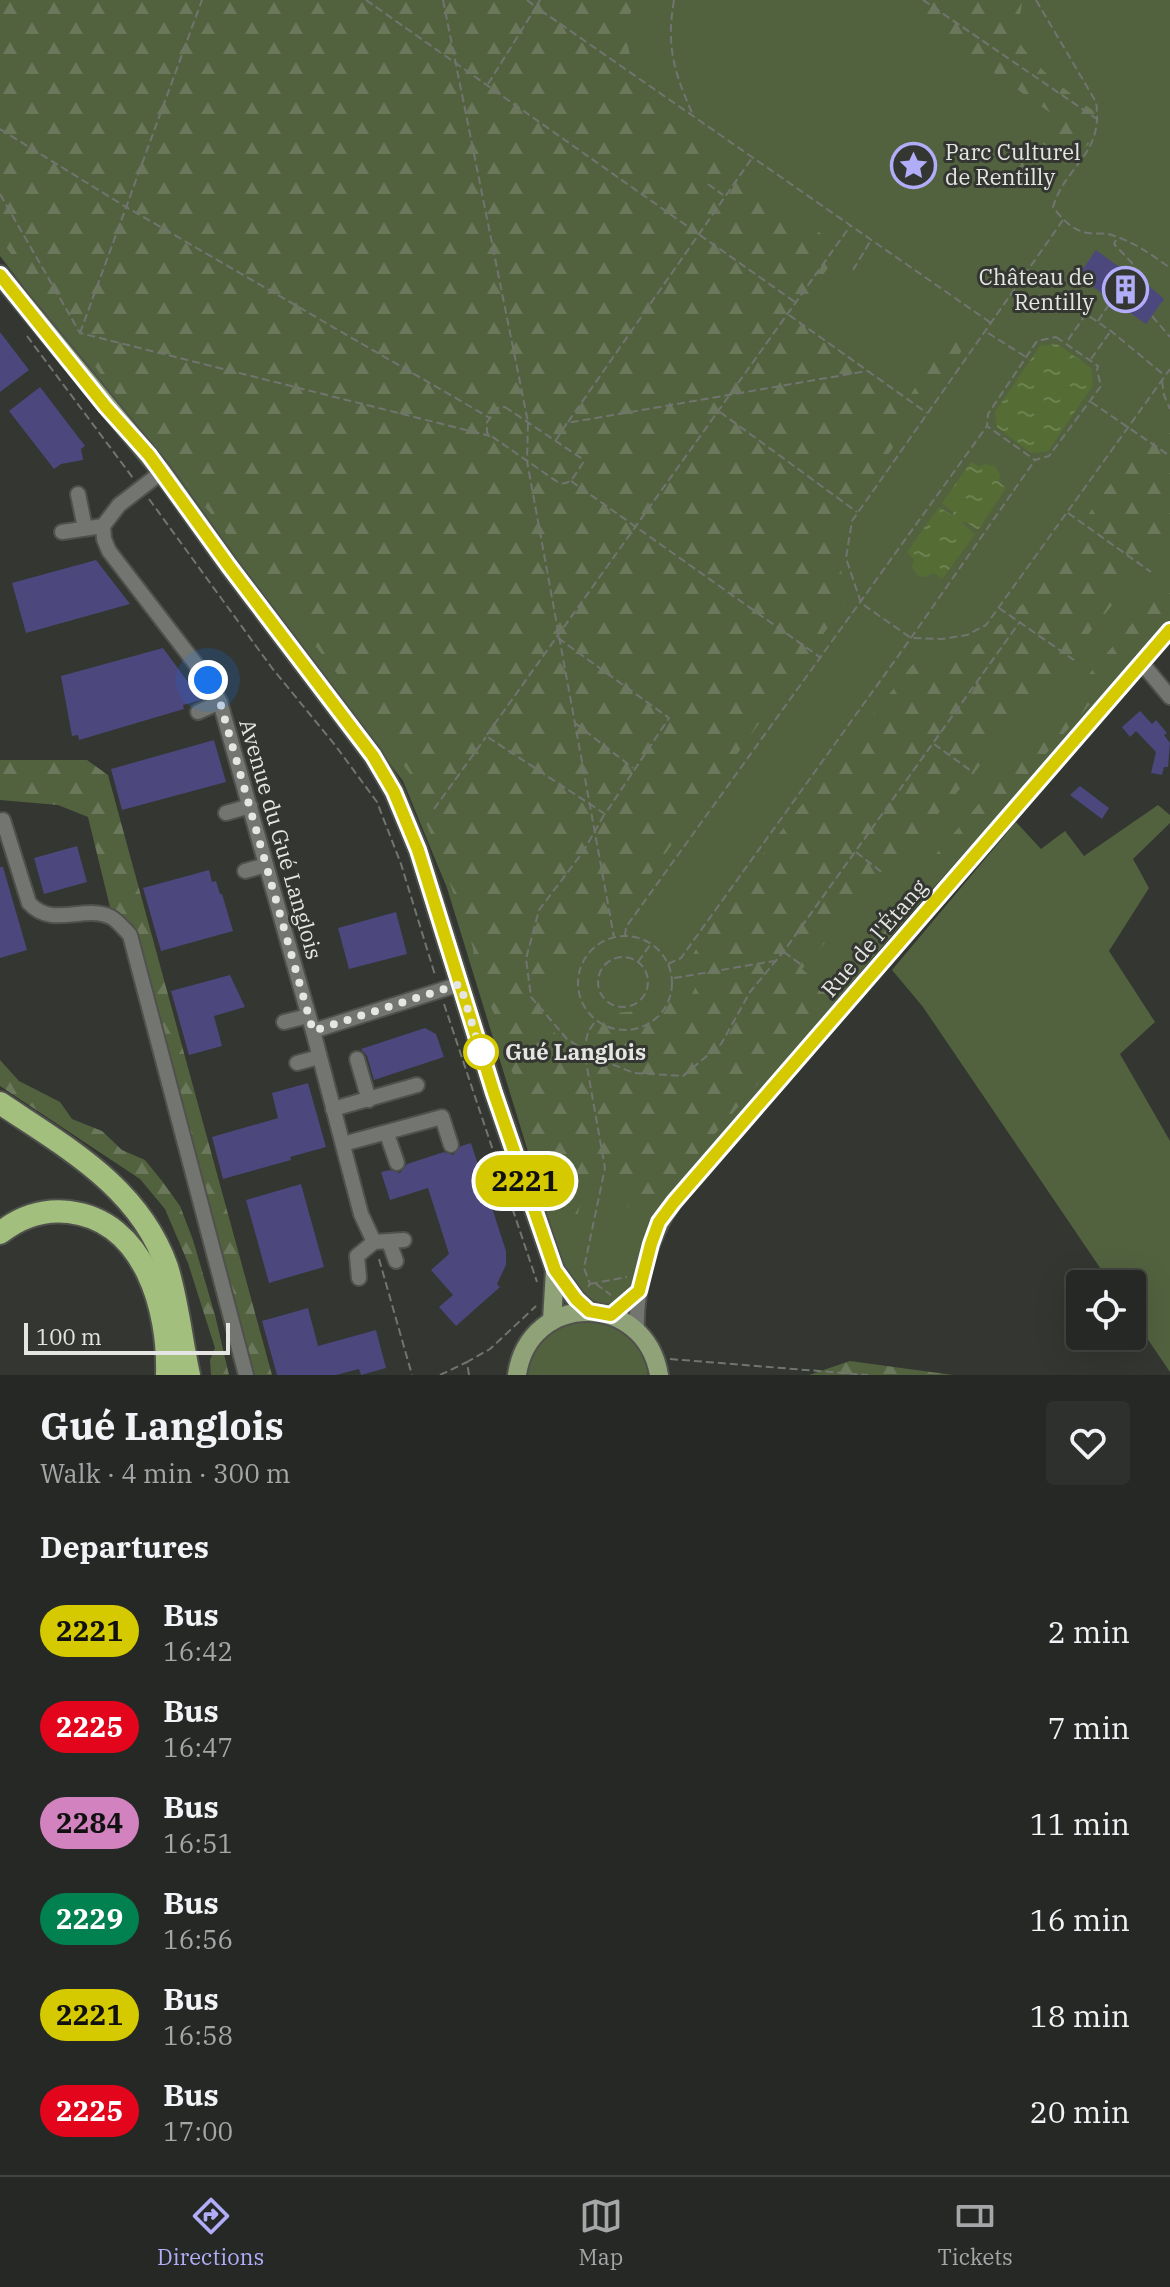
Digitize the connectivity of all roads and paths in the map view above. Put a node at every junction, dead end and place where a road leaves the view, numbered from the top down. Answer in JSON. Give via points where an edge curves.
{"nodes":[{"id":1,"x":202,"y":0,"type":"edge"},
{"id":2,"x":366,"y":0,"type":"edge"},
{"id":3,"x":443,"y":0,"type":"edge"},
{"id":4,"x":527,"y":0,"type":"edge"},
{"id":5,"x":540,"y":0,"type":"edge"},
{"id":6,"x":674,"y":0,"type":"edge"},
{"id":7,"x":923,"y":0,"type":"edge"},
{"id":8,"x":1036,"y":0,"type":"edge"},
{"id":9,"x":536,"y":7,"type":"junction"},
{"id":10,"x":457,"y":62,"type":"junction"},
{"id":11,"x":488,"y":84,"type":"junction"},
{"id":12,"x":694,"y":116,"type":"junction"},
{"id":13,"x":1099,"y":120,"type":"junction"},
{"id":14,"x":0,"y":129,"type":"edge"},
{"id":15,"x":753,"y":156,"type":"junction"},
{"id":16,"x":708,"y":184,"type":"dead end"},
{"id":17,"x":0,"y":194,"type":"edge"},
{"id":18,"x":725,"y":196,"type":"junction"},
{"id":19,"x":126,"y":207,"type":"junction"},
{"id":20,"x":1063,"y":220,"type":"junction"},
{"id":21,"x":851,"y":225,"type":"junction"},
{"id":22,"x":699,"y":233,"type":"junction"},
{"id":23,"x":1118,"y":238,"type":"junction"},
{"id":24,"x":872,"y":239,"type":"junction"},
{"id":25,"x":1170,"y":268,"type":"edge"},
{"id":26,"x":853,"y":270,"type":"dead end"},
{"id":27,"x":1131,"y":270,"type":"dead end"},
{"id":28,"x":0,"y":275,"type":"edge"},
{"id":29,"x":1112,"y":300,"type":"dead end"},
{"id":30,"x":796,"y":303,"type":"junction"},
{"id":31,"x":788,"y":314,"type":"junction"},
{"id":32,"x":1152,"y":316,"type":"dead end"},
{"id":33,"x":1098,"y":322,"type":"junction"},
{"id":34,"x":992,"y":324,"type":"junction"},
{"id":35,"x":24,"y":331,"type":"dead end"},
{"id":36,"x":1111,"y":331,"type":"junction"},
{"id":37,"x":987,"y":332,"type":"junction"},
{"id":38,"x":80,"y":333,"type":"junction"},
{"id":39,"x":1170,"y":337,"type":"edge"},
{"id":40,"x":1067,"y":342,"type":"junction"},
{"id":41,"x":1027,"y":357,"type":"junction"},
{"id":42,"x":1090,"y":360,"type":"junction"},
{"id":43,"x":1170,"y":369,"type":"edge"},
{"id":44,"x":867,"y":371,"type":"junction"},
{"id":45,"x":1165,"y":375,"type":"junction"},
{"id":46,"x":1162,"y":380,"type":"junction"},
{"id":47,"x":731,"y":394,"type":"junction"},
{"id":48,"x":1090,"y":401,"type":"junction"},
{"id":49,"x":106,"y":407,"type":"junction"},
{"id":50,"x":1170,"y":409,"type":"edge"},
{"id":51,"x":719,"y":412,"type":"junction"},
{"id":52,"x":928,"y":414,"type":"junction"},
{"id":53,"x":490,"y":418,"type":"junction"},
{"id":54,"x":528,"y":422,"type":"junction"},
{"id":55,"x":567,"y":423,"type":"junction"},
{"id":56,"x":987,"y":426,"type":"junction"},
{"id":57,"x":1126,"y":428,"type":"junction"},
{"id":58,"x":490,"y":436,"type":"junction"},
{"id":59,"x":556,"y":440,"type":"junction"},
{"id":60,"x":1170,"y":456,"type":"edge"},
{"id":61,"x":1035,"y":460,"type":"junction"},
{"id":62,"x":527,"y":461,"type":"junction"},
{"id":63,"x":571,"y":481,"type":"junction"},
{"id":64,"x":148,"y":483,"type":"junction"},
{"id":65,"x":78,"y":494,"type":"dead end"},
{"id":66,"x":1067,"y":512,"type":"junction"},
{"id":67,"x":858,"y":513,"type":"junction"},
{"id":68,"x":103,"y":526,"type":"junction"},
{"id":69,"x":636,"y":527,"type":"junction"},
{"id":70,"x":85,"y":528,"type":"junction"},
{"id":71,"x":62,"y":532,"type":"dead end"},
{"id":72,"x":229,"y":566,"type":"junction"},
{"id":73,"x":1151,"y":572,"type":"dead end"},
{"id":74,"x":861,"y":603,"type":"junction"},
{"id":75,"x":999,"y":608,"type":"junction"},
{"id":76,"x":1019,"y":623,"type":"junction"},
{"id":77,"x":1170,"y":630,"type":"edge"},
{"id":78,"x":558,"y":638,"type":"junction"},
{"id":79,"x":911,"y":638,"type":"junction"},
{"id":80,"x":821,"y":658,"type":"junction"},
{"id":81,"x":1074,"y":660,"type":"dead end"},
{"id":82,"x":1141,"y":662,"type":"junction"},
{"id":83,"x":1170,"y":697,"type":"edge"},
{"id":84,"x":220,"y":702,"type":"junction"},
{"id":85,"x":198,"y":712,"type":"dead end"},
{"id":86,"x":574,"y":723,"type":"junction"},
{"id":87,"x":486,"y":736,"type":"junction"},
{"id":88,"x":933,"y":743,"type":"junction"},
{"id":89,"x":634,"y":770,"type":"junction"},
{"id":90,"x":974,"y":773,"type":"dead end"},
{"id":91,"x":589,"y":803,"type":"junction"},
{"id":92,"x":250,"y":806,"type":"junction"},
{"id":93,"x":434,"y":809,"type":"dead end"},
{"id":94,"x":226,"y":813,"type":"dead end"},
{"id":95,"x":605,"y":814,"type":"junction"},
{"id":96,"x":3,"y":820,"type":"dead end"},
{"id":97,"x":594,"y":833,"type":"junction"},
{"id":98,"x":855,"y":851,"type":"junction"},
{"id":99,"x":266,"y":865,"type":"junction"},
{"id":100,"x":245,"y":871,"type":"dead end"},
{"id":101,"x":884,"y":874,"type":"dead end"},
{"id":102,"x":625,"y":936,"type":"junction"},
{"id":103,"x":614,"y":937,"type":"junction"},
{"id":104,"x":651,"y":944,"type":"junction"},
{"id":105,"x":784,"y":951,"type":"junction"},
{"id":106,"x":775,"y":961,"type":"junction"},
{"id":107,"x":637,"y":962,"type":"junction"},
{"id":108,"x":668,"y":964,"type":"junction"},
{"id":109,"x":803,"y":966,"type":"dead end"},
{"id":110,"x":672,"y":978,"type":"junction"},
{"id":111,"x":460,"y":984,"type":"junction"},
{"id":112,"x":440,"y":990,"type":"junction"},
{"id":113,"x":596,"y":1020,"type":"junction"},
{"id":114,"x":284,"y":1022,"type":"dead end"},
{"id":115,"x":311,"y":1023,"type":"junction"},
{"id":116,"x":584,"y":1050,"type":"junction"},
{"id":117,"x":319,"y":1057,"type":"junction"},
{"id":118,"x":357,"y":1059,"type":"dead end"},
{"id":119,"x":297,"y":1063,"type":"dead end"},
{"id":120,"x":417,"y":1085,"type":"dead end"},
{"id":121,"x":369,"y":1100,"type":"junction"},
{"id":122,"x":0,"y":1103,"type":"edge"},
{"id":123,"x":333,"y":1109,"type":"junction"},
{"id":124,"x":387,"y":1134,"type":"junction"},
{"id":125,"x":343,"y":1144,"type":"junction"},
{"id":126,"x":451,"y":1145,"type":"dead end"},
{"id":127,"x":397,"y":1163,"type":"dead end"},
{"id":128,"x":0,"y":1233,"type":"edge"},
{"id":129,"x":389,"y":1241,"type":"junction"},
{"id":130,"x":396,"y":1261,"type":"dead end"},
{"id":131,"x":555,"y":1270,"type":"junction"},
{"id":132,"x":644,"y":1276,"type":"junction"},
{"id":133,"x":359,"y":1278,"type":"dead end"},
{"id":134,"x":596,"y":1284,"type":"junction"},
{"id":135,"x":538,"y":1285,"type":"dead end"},
{"id":136,"x":639,"y":1291,"type":"junction"},
{"id":137,"x":539,"y":1299,"type":"dead end"},
{"id":138,"x":614,"y":1308,"type":"junction"},
{"id":139,"x":589,"y":1311,"type":"junction"},
{"id":140,"x":552,"y":1321,"type":"junction"},
{"id":141,"x":637,"y":1331,"type":"junction"},
{"id":142,"x":467,"y":1362,"type":"junction"},
{"id":143,"x":662,"y":1367,"type":"edge"},
{"id":144,"x":515,"y":1374,"type":"edge"},
{"id":145,"x":167,"y":1375,"type":"edge"},
{"id":146,"x":189,"y":1375,"type":"edge"},
{"id":147,"x":246,"y":1375,"type":"edge"},
{"id":148,"x":412,"y":1375,"type":"edge"},
{"id":149,"x":440,"y":1375,"type":"edge"},
{"id":150,"x":469,"y":1375,"type":"edge"},
{"id":151,"x":868,"y":1375,"type":"edge"}],
"edges":[{"from":1,"to":19,"type":"path"},
{"from":2,"to":10,"type":"path"},
{"from":3,"to":10,"type":"path"},
{"from":4,"to":9,"type":"path"},
{"from":5,"to":9,"type":"path"},
{"from":6,"to":12,"type":"path","via":[[669,40]]},
{"from":7,"to":13,"type":"path"},
{"from":8,"to":13,"type":"path","via":[[1096,102]]},
{"from":9,"to":11,"type":"path"},
{"from":9,"to":12,"type":"path"},
{"from":10,"to":11,"type":"path"},
{"from":10,"to":54,"type":"path"},
{"from":11,"to":22,"type":"path"},
{"from":12,"to":15,"type":"path"},
{"from":13,"to":20,"type":"path","via":[[1094,142],[1057,193],[1053,207]]},
{"from":14,"to":19,"type":"path"},
{"from":15,"to":18,"type":"path"},
{"from":15,"to":21,"type":"path"},
{"from":16,"to":18,"type":"path"},
{"from":17,"to":38,"type":"path"},
{"from":18,"to":22,"type":"path"},
{"from":19,"to":38,"type":"path"},
{"from":19,"to":53,"type":"path"},
{"from":20,"to":23,"type":"path","via":[[1084,233]]},
{"from":20,"to":34,"type":"path"},
{"from":21,"to":24,"type":"path"},
{"from":21,"to":30,"type":"path"},
{"from":22,"to":30,"type":"path"},
{"from":22,"to":55,"type":"path"},
{"from":23,"to":25,"type":"path"},
{"from":23,"to":27,"type":"path","via":[[1114,244],[1132,263]]},
{"from":24,"to":26,"type":"path"},
{"from":24,"to":34,"type":"path"},
{"from":28,"to":49,"type":"main road"},
{"from":29,"to":33,"type":"path"},
{"from":30,"to":31,"type":"path"},
{"from":31,"to":44,"type":"path"},
{"from":31,"to":47,"type":"path"},
{"from":32,"to":39,"type":"path"},
{"from":33,"to":36,"type":"path"},
{"from":33,"to":40,"type":"path","via":[[1086,314]]},
{"from":34,"to":37,"type":"path"},
{"from":35,"to":64,"type":"path","via":[[99,434]]},
{"from":36,"to":42,"type":"path"},
{"from":36,"to":45,"type":"path"},
{"from":37,"to":41,"type":"path"},
{"from":37,"to":52,"type":"path"},
{"from":38,"to":58,"type":"path"},
{"from":40,"to":41,"type":"path","via":[[1056,337],[1037,341]]},
{"from":40,"to":42,"type":"path"},
{"from":41,"to":56,"type":"path","via":[[988,414]]},
{"from":42,"to":48,"type":"path","via":[[1098,366],[1101,386]]},
{"from":43,"to":45,"type":"path"},
{"from":44,"to":47,"type":"path"},
{"from":44,"to":52,"type":"path"},
{"from":45,"to":46,"type":"path"},
{"from":46,"to":50,"type":"path"},
{"from":46,"to":57,"type":"path"},
{"from":47,"to":51,"type":"path"},
{"from":47,"to":55,"type":"path"},
{"from":48,"to":57,"type":"path"},
{"from":48,"to":61,"type":"path","via":[[1049,456]]},
{"from":49,"to":64,"type":"main road"},
{"from":49,"to":72,"type":"main road","via":[[171,484]]},
{"from":51,"to":67,"type":"path"},
{"from":51,"to":69,"type":"path"},
{"from":52,"to":67,"type":"path"},
{"from":53,"to":54,"type":"path","via":[[505,407]]},
{"from":53,"to":58,"type":"path"},
{"from":54,"to":59,"type":"path"},
{"from":54,"to":62,"type":"path"},
{"from":55,"to":59,"type":"path"},
{"from":56,"to":61,"type":"path"},
{"from":56,"to":74,"type":"path"},
{"from":57,"to":60,"type":"path"},
{"from":57,"to":66,"type":"path"},
{"from":58,"to":62,"type":"path"},
{"from":59,"to":63,"type":"path","via":[[583,463]]},
{"from":61,"to":79,"type":"path"},
{"from":62,"to":63,"type":"path","via":[[559,483]]},
{"from":62,"to":78,"type":"path"},
{"from":63,"to":69,"type":"path"},
{"from":64,"to":68,"type":"street","via":[[119,505]]},
{"from":64,"to":72,"type":"main road"},
{"from":64,"to":112,"type":"path","via":[[272,668],[377,802]]},
{"from":65,"to":70,"type":"street"},
{"from":66,"to":73,"type":"path"},
{"from":66,"to":75,"type":"path"},
{"from":67,"to":74,"type":"path","via":[[846,558]]},
{"from":68,"to":70,"type":"street"},
{"from":68,"to":84,"type":"street","name":"Avenue du Gué Langlois","via":[[109,551]]},
{"from":69,"to":78,"type":"path"},
{"from":69,"to":80,"type":"path"},
{"from":70,"to":71,"type":"street"},
{"from":72,"to":111,"type":"main road","via":[[373,756],[394,792]]},
{"from":74,"to":79,"type":"path"},
{"from":74,"to":80,"type":"path"},
{"from":75,"to":76,"type":"path"},
{"from":75,"to":79,"type":"path","via":[[986,625],[967,635]]},
{"from":76,"to":81,"type":"path"},
{"from":76,"to":88,"type":"path"},
{"from":77,"to":82,"type":"street","name":"Rue de l'Étang"},
{"from":78,"to":86,"type":"path"},
{"from":78,"to":87,"type":"path"},
{"from":78,"to":89,"type":"path","via":[[669,718]]},
{"from":79,"to":108,"type":"path","via":[[681,958]]},
{"from":80,"to":102,"type":"path","via":[[626,927]]},
{"from":82,"to":83,"type":"street"},
{"from":82,"to":132,"type":"street","name":"Rue de l'Étang","via":[[674,1202],[659,1222]]},
{"from":84,"to":85,"type":"street"},
{"from":84,"to":92,"type":"street","name":"Avenue du Gué Langlois"},
{"from":86,"to":89,"type":"path"},
{"from":86,"to":91,"type":"path"},
{"from":87,"to":91,"type":"path"},
{"from":87,"to":93,"type":"path"},
{"from":88,"to":90,"type":"path"},
{"from":88,"to":98,"type":"path"},
{"from":89,"to":95,"type":"path"},
{"from":91,"to":95,"type":"path"},
{"from":91,"to":97,"type":"path"},
{"from":92,"to":94,"type":"street"},
{"from":92,"to":99,"type":"street","name":"Avenue du Gué Langlois"},
{"from":95,"to":97,"type":"path"},
{"from":96,"to":147,"type":"street","via":[[29,903],[37,911],[51,916],[93,912],[109,917],[130,935]]},
{"from":97,"to":103,"type":"path"},
{"from":97,"to":116,"type":"path","via":[[539,910],[526,959],[531,997],[567,1039]]},
{"from":98,"to":101,"type":"path"},
{"from":98,"to":105,"type":"path"},
{"from":99,"to":100,"type":"street"},
{"from":99,"to":115,"type":"street","name":"Avenue du Gué Langlois"},
{"from":102,"to":103,"type":"path"},
{"from":102,"to":104,"type":"path"},
{"from":103,"to":113,"type":"path","via":[[595,946],[578,972],[581,1002]]},
{"from":104,"to":107,"type":"path"},
{"from":104,"to":108,"type":"path"},
{"from":105,"to":106,"type":"path"},
{"from":105,"to":109,"type":"path"},
{"from":106,"to":110,"type":"path"},
{"from":106,"to":116,"type":"path","via":[[750,992],[721,1044],[683,1076],[634,1073]]},
{"from":107,"to":107,"type":"path","via":[[648,980],[644,996],[623,1007],[607,1002],[598,988],[605,965],[619,957]]},
{"from":108,"to":110,"type":"path"},
{"from":110,"to":113,"type":"path","via":[[668,1005],[647,1026],[617,1031]]},
{"from":111,"to":112,"type":"street"},
{"from":111,"to":131,"type":"main road"},
{"from":112,"to":115,"type":"street"},
{"from":112,"to":135,"type":"path"},
{"from":113,"to":116,"type":"path"},
{"from":114,"to":115,"type":"street"},
{"from":115,"to":117,"type":"street","name":"Avenue du Gué Langlois"},
{"from":116,"to":134,"type":"path","via":[[605,1168],[584,1268],[590,1284]]},
{"from":117,"to":119,"type":"street"},
{"from":117,"to":123,"type":"street","name":"Avenue du Gué Langlois"},
{"from":118,"to":121,"type":"street"},
{"from":120,"to":121,"type":"street"},
{"from":121,"to":123,"type":"street"},
{"from":122,"to":146,"type":"highway","via":[[105,1176],[142,1217],[168,1270]]},
{"from":123,"to":125,"type":"street","name":"Avenue du Gué Langlois"},
{"from":124,"to":125,"type":"street"},
{"from":124,"to":126,"type":"street","via":[[442,1117]]},
{"from":124,"to":127,"type":"street"},
{"from":125,"to":129,"type":"street","name":"Avenue du Gué Langlois","via":[[361,1214]]},
{"from":128,"to":145,"type":"highway","via":[[27,1217],[59,1211],[110,1227],[133,1249],[149,1276],[162,1322]]},
{"from":129,"to":130,"type":"street","name":"Avenue du Gué Langlois"},
{"from":129,"to":133,"type":"street","via":[[357,1256]]},
{"from":129,"to":148,"type":"path"},
{"from":131,"to":139,"type":"main road"},
{"from":131,"to":140,"type":"main road"},
{"from":132,"to":134,"type":"path"},
{"from":132,"to":136,"type":"street","name":"Rue de l'Étang"},
{"from":134,"to":138,"type":"path"},
{"from":136,"to":138,"type":"street"},
{"from":136,"to":141,"type":"street","name":"Rue de l'Étang"},
{"from":137,"to":142,"type":"path","via":[[490,1349]]},
{"from":138,"to":139,"type":"main road"},
{"from":138,"to":141,"type":"main road"},
{"from":139,"to":140,"type":"main road"},
{"from":140,"to":144,"type":"main road","via":[[529,1342]]},
{"from":141,"to":143,"type":"main road"},
{"from":142,"to":149,"type":"path"},
{"from":142,"to":150,"type":"path"},
{"from":143,"to":151,"type":"path"}]}
